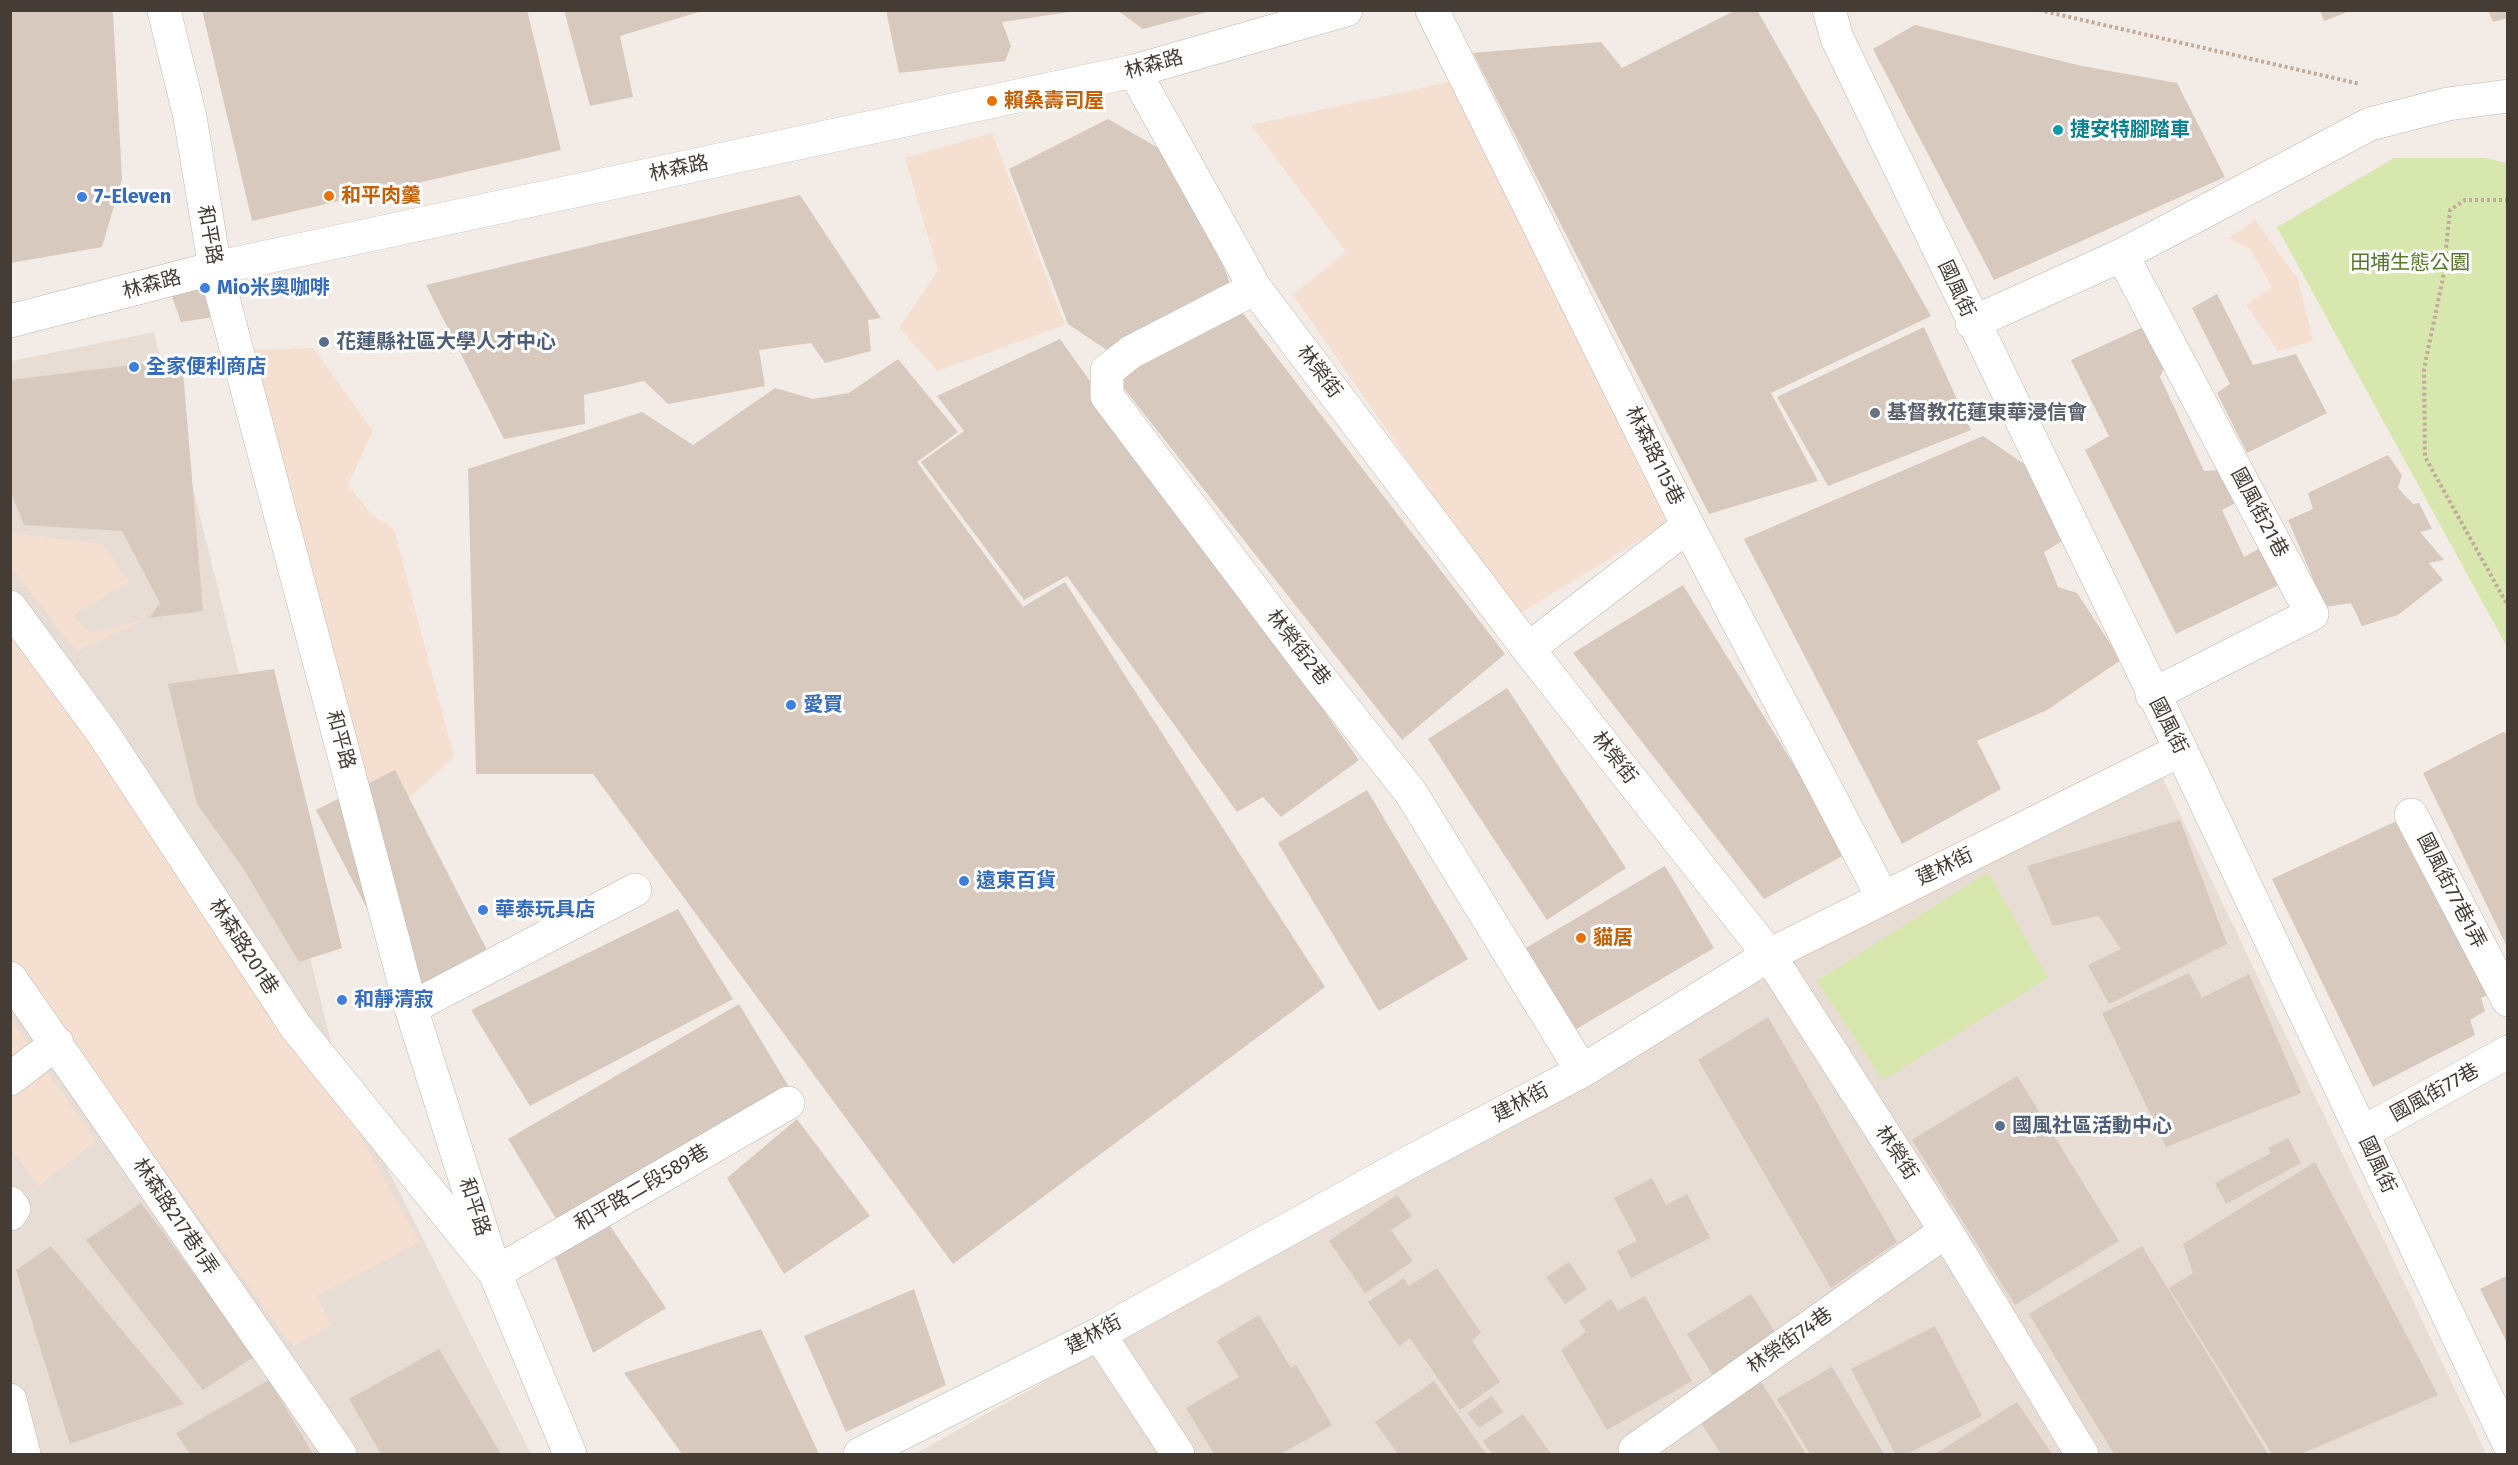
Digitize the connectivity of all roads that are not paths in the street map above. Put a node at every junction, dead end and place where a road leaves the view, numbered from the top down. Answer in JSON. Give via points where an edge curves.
{"nodes":[{"id":1,"x":164,"y":10,"type":"edge"},
{"id":2,"x":1346,"y":10,"type":"edge"},
{"id":3,"x":1432,"y":10,"type":"edge"},
{"id":4,"x":1828,"y":10,"type":"edge"},
{"id":5,"x":1134,"y":71,"type":"junction"},
{"id":6,"x":2508,"y":96,"type":"edge"},
{"id":7,"x":2122,"y":255,"type":"junction"},
{"id":8,"x":215,"y":268,"type":"junction"},
{"id":9,"x":1255,"y":288,"type":"junction"},
{"id":10,"x":10,"y":321,"type":"edge"},
{"id":11,"x":1972,"y":323,"type":"junction"},
{"id":12,"x":1688,"y":526,"type":"junction"},
{"id":13,"x":10,"y":607,"type":"edge"},
{"id":14,"x":1528,"y":649,"type":"junction"},
{"id":15,"x":2152,"y":695,"type":"junction"},
{"id":16,"x":2181,"y":750,"type":"junction"},
{"id":17,"x":2411,"y":815,"type":"dead end"},
{"id":18,"x":635,"y":890,"type":"dead end"},
{"id":19,"x":1883,"y":898,"type":"junction"},
{"id":20,"x":1769,"y":955,"type":"junction"},
{"id":21,"x":10,"y":978,"type":"edge"},
{"id":22,"x":2508,"y":1000,"type":"edge"},
{"id":23,"x":411,"y":1008,"type":"junction"},
{"id":24,"x":57,"y":1043,"type":"junction"},
{"id":25,"x":2508,"y":1052,"type":"edge"},
{"id":26,"x":1582,"y":1071,"type":"junction"},
{"id":27,"x":10,"y":1079,"type":"edge"},
{"id":28,"x":788,"y":1102,"type":"dead end"},
{"id":29,"x":2362,"y":1133,"type":"junction"},
{"id":30,"x":10,"y":1203,"type":"edge"},
{"id":31,"x":10,"y":1214,"type":"edge"},
{"id":32,"x":1946,"y":1231,"type":"junction"},
{"id":33,"x":495,"y":1273,"type":"junction"},
{"id":34,"x":1099,"y":1334,"type":"junction"},
{"id":35,"x":10,"y":1400,"type":"edge"},
{"id":36,"x":2508,"y":1442,"type":"edge"},
{"id":37,"x":1636,"y":1452,"type":"edge"},
{"id":38,"x":24,"y":1455,"type":"edge"},
{"id":39,"x":340,"y":1455,"type":"edge"},
{"id":40,"x":570,"y":1455,"type":"edge"},
{"id":41,"x":860,"y":1455,"type":"edge"},
{"id":42,"x":1178,"y":1455,"type":"edge"},
{"id":43,"x":2082,"y":1455,"type":"edge"}],
"edges":[{"from":1,"to":8,"type":"street","name":"和平路","via":[[190,117]]},
{"from":2,"to":5,"type":"street","name":"林森路"},
{"from":3,"to":12,"type":"street","name":"林森路115巷"},
{"from":4,"to":11,"type":"street","name":"國風街","via":[[1837,38]]},
{"from":5,"to":8,"type":"street","name":"林森路"},
{"from":5,"to":9,"type":"street","name":"林榮街"},
{"from":6,"to":7,"type":"street","via":[[2448,105],[2370,124]]},
{"from":7,"to":11,"type":"street"},
{"from":7,"to":15,"type":"street","name":"國風街21巷","via":[[2312,614]]},
{"from":8,"to":10,"type":"street","name":"林森路"},
{"from":8,"to":23,"type":"street","name":"和平路"},
{"from":9,"to":14,"type":"street","name":"林榮街"},
{"from":9,"to":26,"type":"street","name":"林榮街2巷","via":[[1131,352],[1107,371],[1107,396],[1411,793]]},
{"from":11,"to":15,"type":"street","name":"國風街"},
{"from":12,"to":14,"type":"street"},
{"from":12,"to":19,"type":"street","name":"林森路115巷"},
{"from":13,"to":33,"type":"street","name":"林森路201巷","via":[[102,732],[296,1027]]},
{"from":14,"to":20,"type":"street","name":"林榮街"},
{"from":15,"to":16,"type":"street","name":"國風街"},
{"from":16,"to":19,"type":"street","name":"建林街"},
{"from":16,"to":29,"type":"street","name":"國風街"},
{"from":17,"to":22,"type":"street","name":"國風街77巷1弄"},
{"from":18,"to":23,"type":"street"},
{"from":19,"to":20,"type":"street","name":"建林街"},
{"from":20,"to":26,"type":"street","name":"建林街"},
{"from":20,"to":32,"type":"street","name":"林榮街"},
{"from":21,"to":24,"type":"street","name":"林森路217巷1弄"},
{"from":23,"to":33,"type":"street","name":"和平路"},
{"from":24,"to":27,"type":"street"},
{"from":24,"to":39,"type":"street","name":"林森路217巷1弄"},
{"from":25,"to":29,"type":"street","name":"國風街77巷"},
{"from":26,"to":34,"type":"street","name":"建林街"},
{"from":28,"to":33,"type":"street","name":"和平路二段589巷"},
{"from":29,"to":36,"type":"street","name":"國風街"},
{"from":30,"to":31,"type":"street","via":[[14,1208]]},
{"from":32,"to":37,"type":"street","name":"林榮街74巷"},
{"from":32,"to":43,"type":"street","name":"林榮街"},
{"from":33,"to":40,"type":"street","name":"和平路"},
{"from":34,"to":41,"type":"street","name":"建林街"},
{"from":34,"to":42,"type":"street"},
{"from":35,"to":38,"type":"street"}]}
